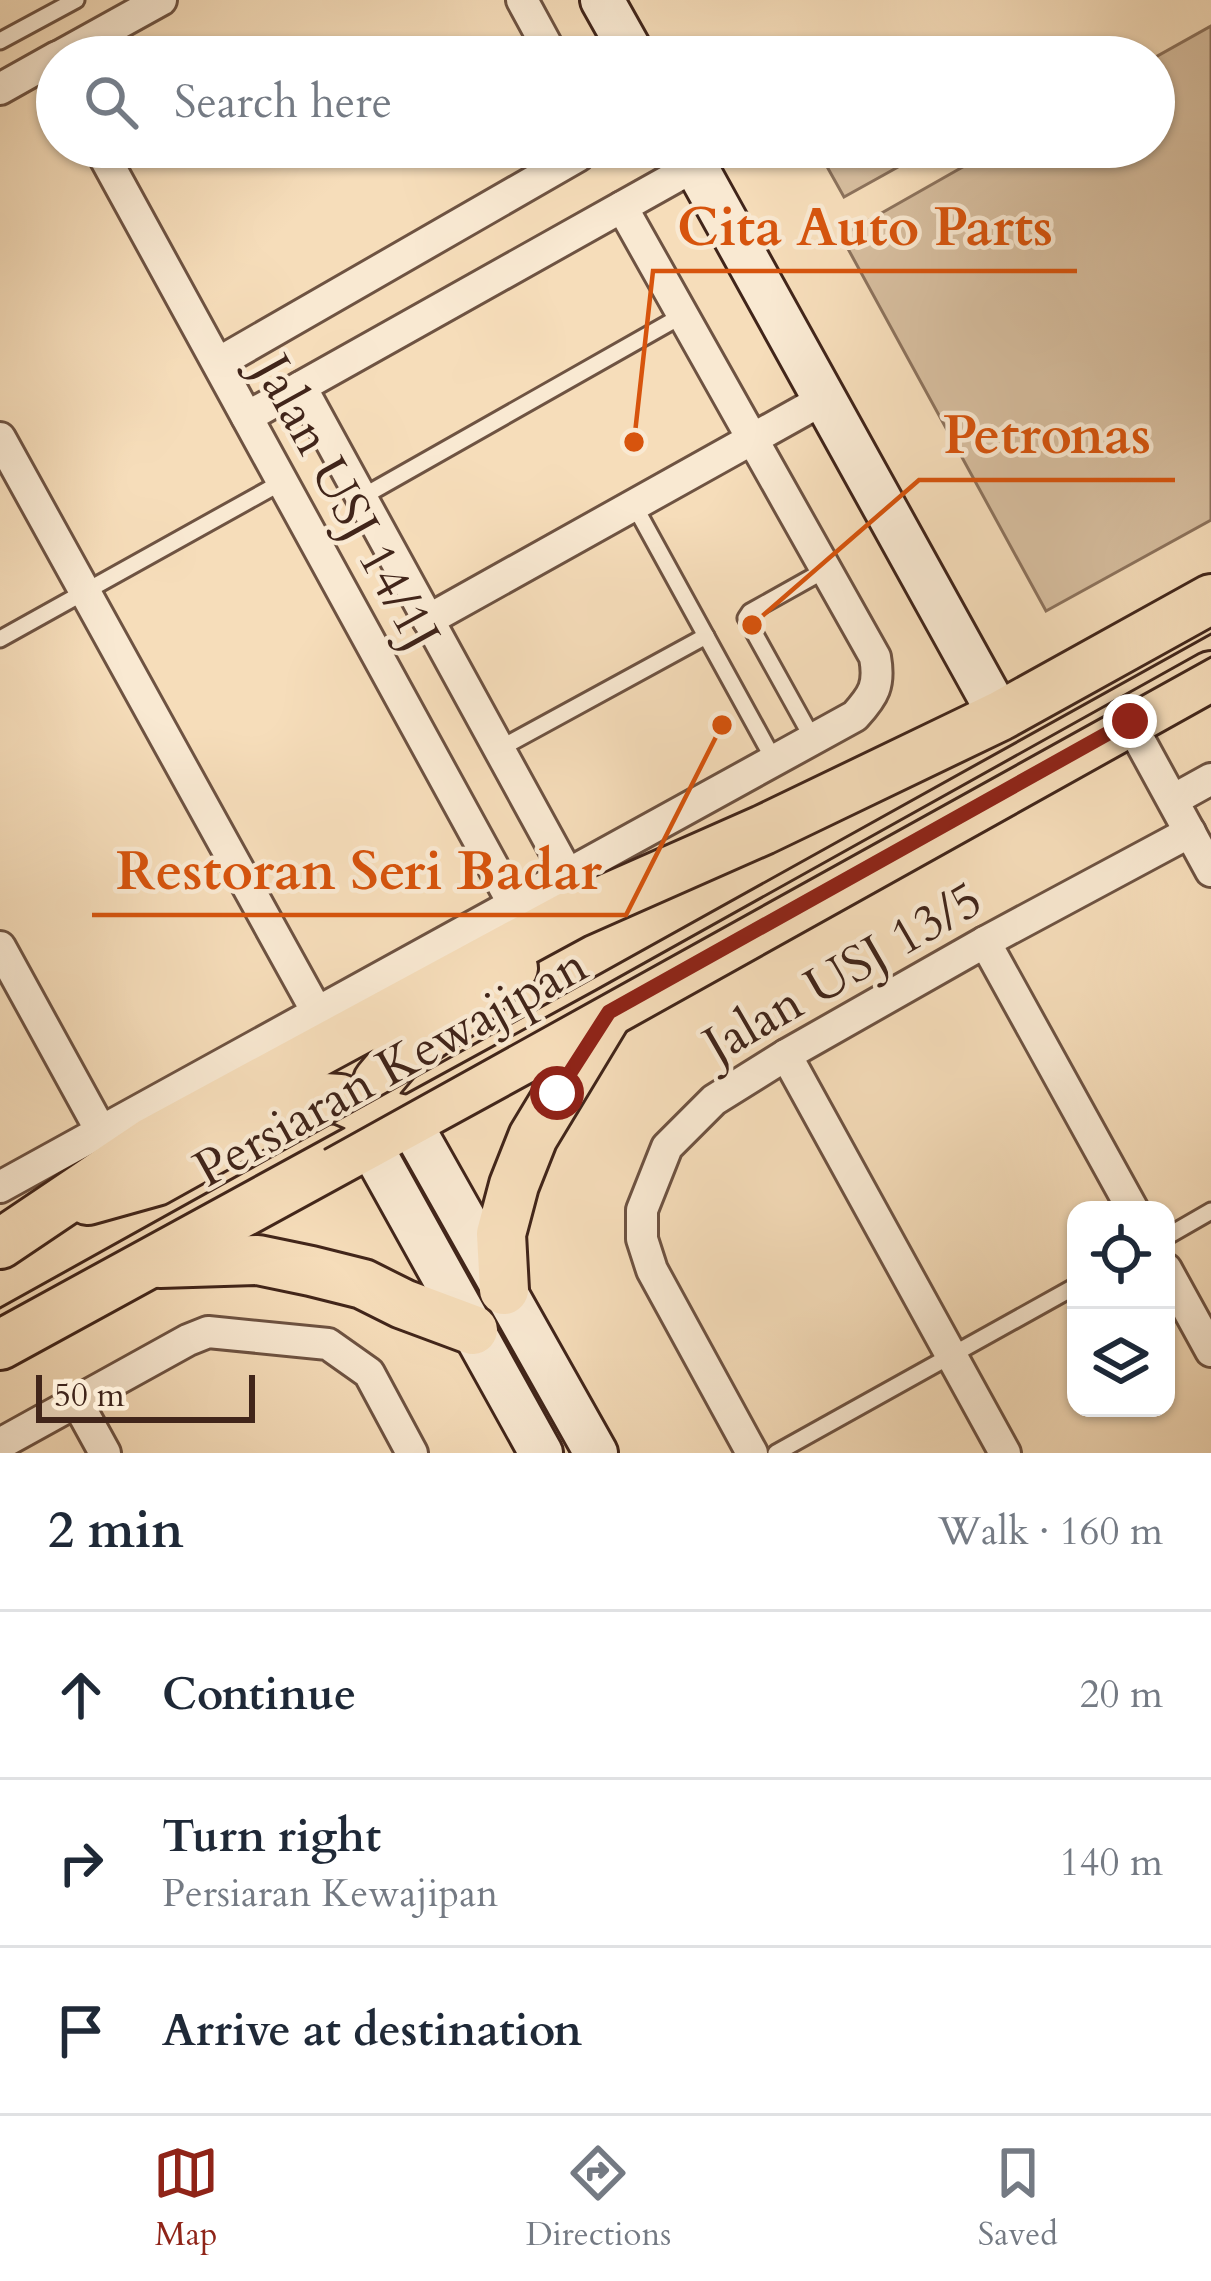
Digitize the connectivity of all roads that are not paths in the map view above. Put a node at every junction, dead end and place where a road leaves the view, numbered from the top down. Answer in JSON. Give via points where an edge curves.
{"nodes":[{"id":1,"x":76,"y":0,"type":"edge"},
{"id":2,"x":161,"y":0,"type":"edge"},
{"id":3,"x":523,"y":0,"type":"edge"},
{"id":4,"x":602,"y":0,"type":"edge"},
{"id":5,"x":99,"y":36,"type":"edge"},
{"id":6,"x":542,"y":36,"type":"edge"},
{"id":7,"x":622,"y":36,"type":"edge"},
{"id":8,"x":0,"y":41,"type":"edge"},
{"id":9,"x":36,"y":71,"type":"edge"},
{"id":10,"x":0,"y":89,"type":"edge"},
{"id":11,"x":111,"y":168,"type":"edge"},
{"id":12,"x":557,"y":168,"type":"edge"},
{"id":13,"x":674,"y":168,"type":"edge"},
{"id":14,"x":697,"y":168,"type":"edge"},
{"id":15,"x":622,"y":207,"type":"junction"},
{"id":16,"x":683,"y":315,"type":"junction"},
{"id":17,"x":218,"y":363,"type":"junction"},
{"id":18,"x":301,"y":386,"type":"junction"},
{"id":19,"x":824,"y":399,"type":"junction"},
{"id":20,"x":247,"y":417,"type":"junction"},
{"id":21,"x":0,"y":438,"type":"edge"},
{"id":22,"x":752,"y":440,"type":"junction"},
{"id":23,"x":283,"y":482,"type":"junction"},
{"id":24,"x":362,"y":497,"type":"junction"},
{"id":25,"x":634,"y":505,"type":"junction"},
{"id":26,"x":825,"y":570,"type":"junction"},
{"id":27,"x":85,"y":592,"type":"junction"},
{"id":28,"x":1211,"y":598,"type":"edge"},
{"id":29,"x":428,"y":620,"type":"junction"},
{"id":30,"x":706,"y":636,"type":"junction"},
{"id":31,"x":0,"y":640,"type":"edge"},
{"id":32,"x":1211,"y":676,"type":"edge"},
{"id":33,"x":1000,"y":716,"type":"junction"},
{"id":34,"x":1130,"y":721,"type":"junction"},
{"id":35,"x":813,"y":739,"type":"junction"},
{"id":36,"x":499,"y":749,"type":"junction"},
{"id":37,"x":774,"y":760,"type":"junction"},
{"id":38,"x":1211,"y":779,"type":"edge"},
{"id":39,"x":1173,"y":800,"type":"junction"},
{"id":40,"x":1190,"y":832,"type":"junction"},
{"id":41,"x":1211,"y":871,"type":"edge"},
{"id":42,"x":571,"y":893,"type":"junction"},
{"id":43,"x":513,"y":903,"type":"junction"},
{"id":44,"x":985,"y":941,"type":"junction"},
{"id":45,"x":0,"y":947,"type":"edge"},
{"id":46,"x":317,"y":1012,"type":"junction"},
{"id":47,"x":609,"y":1012,"type":"junction"},
{"id":48,"x":786,"y":1055,"type":"junction"},
{"id":49,"x":383,"y":1126,"type":"junction"},
{"id":50,"x":101,"y":1131,"type":"junction"},
{"id":51,"x":0,"y":1187,"type":"edge"},
{"id":52,"x":1128,"y":1201,"type":"edge"},
{"id":53,"x":53,"y":1210,"type":"junction"},
{"id":54,"x":1211,"y":1211,"type":"edge"},
{"id":55,"x":1175,"y":1232,"type":"edge"},
{"id":56,"x":0,"y":1244,"type":"edge"},
{"id":57,"x":150,"y":1263,"type":"junction"},
{"id":58,"x":1175,"y":1285,"type":"edge"},
{"id":59,"x":504,"y":1290,"type":"junction"},
{"id":60,"x":1067,"y":1291,"type":"edge"},
{"id":61,"x":473,"y":1330,"type":"junction"},
{"id":62,"x":0,"y":1345,"type":"edge"},
{"id":63,"x":1211,"y":1351,"type":"edge"},
{"id":64,"x":952,"y":1355,"type":"junction"},
{"id":65,"x":77,"y":1402,"type":"junction"},
{"id":66,"x":0,"y":1444,"type":"edge"},
{"id":67,"x":105,"y":1453,"type":"edge"},
{"id":68,"x":412,"y":1453,"type":"edge"},
{"id":69,"x":542,"y":1453,"type":"edge"},
{"id":70,"x":596,"y":1453,"type":"edge"},
{"id":71,"x":752,"y":1453,"type":"edge"},
{"id":72,"x":776,"y":1453,"type":"edge"},
{"id":73,"x":1005,"y":1453,"type":"edge"}],
"edges":[{"from":1,"to":8,"type":"lane"},
{"from":2,"to":5,"type":"street"},
{"from":3,"to":6,"type":"street"},
{"from":4,"to":7,"type":"main road"},
{"from":9,"to":10,"type":"street"},
{"from":11,"to":17,"type":"street","name":"Jalan USJ 14/1J"},
{"from":12,"to":17,"type":"street"},
{"from":13,"to":15,"type":"street"},
{"from":14,"to":19,"type":"main road"},
{"from":15,"to":16,"type":"street"},
{"from":15,"to":18,"type":"street"},
{"from":16,"to":22,"type":"street"},
{"from":16,"to":24,"type":"lane"},
{"from":17,"to":20,"type":"street","name":"Jalan USJ 14/1J"},
{"from":18,"to":20,"type":"street"},
{"from":18,"to":24,"type":"street"},
{"from":19,"to":22,"type":"street"},
{"from":19,"to":33,"type":"main road"},
{"from":20,"to":23,"type":"street","name":"Jalan USJ 14/1J"},
{"from":21,"to":27,"type":"street"},
{"from":22,"to":25,"type":"street"},
{"from":22,"to":26,"type":"street"},
{"from":23,"to":27,"type":"lane"},
{"from":23,"to":43,"type":"street","name":"Jalan USJ 14/1J"},
{"from":24,"to":29,"type":"street"},
{"from":25,"to":29,"type":"street"},
{"from":25,"to":30,"type":"lane"},
{"from":26,"to":35,"type":"street","via":[[879,679],[855,716]]},
{"from":26,"to":35,"type":"lane","via":[[746,618]]},
{"from":27,"to":31,"type":"lane"},
{"from":27,"to":46,"type":"street"},
{"from":28,"to":33,"type":"main road","name":"Persiaran Kewajipan"},
{"from":29,"to":36,"type":"street"},
{"from":30,"to":36,"type":"lane"},
{"from":30,"to":37,"type":"lane"},
{"from":32,"to":34,"type":"main road","name":"Persiaran Kewajipan"},
{"from":33,"to":42,"type":"main road","name":"Persiaran Kewajipan","via":[[763,830]]},
{"from":34,"to":39,"type":"street"},
{"from":34,"to":47,"type":"main road","name":"Persiaran Kewajipan"},
{"from":35,"to":37,"type":"street"},
{"from":36,"to":42,"type":"street"},
{"from":37,"to":42,"type":"street"},
{"from":38,"to":39,"type":"street"},
{"from":39,"to":40,"type":"street"},
{"from":40,"to":41,"type":"street"},
{"from":40,"to":44,"type":"street","name":"Jalan USJ 13/5"},
{"from":42,"to":43,"type":"street"},
{"from":42,"to":49,"type":"main road","via":[[461,1013],[399,1056],[378,1081]]},
{"from":42,"to":53,"type":"main road","name":"Persiaran Kewajipan","via":[[153,1141]]},
{"from":43,"to":46,"type":"street"},
{"from":44,"to":48,"type":"street","name":"Jalan USJ 13/5"},
{"from":44,"to":52,"type":"street"},
{"from":45,"to":50,"type":"street"},
{"from":46,"to":50,"type":"street"},
{"from":47,"to":49,"type":"main road","name":"Persiaran Kewajipan"},
{"from":47,"to":59,"type":"main road","via":[[533,1136],[514,1185],[501,1234]]},
{"from":48,"to":64,"type":"street"},
{"from":48,"to":71,"type":"street","name":"Jalan USJ 13/5","via":[[715,1100],[668,1147],[642,1210],[652,1270]]},
{"from":49,"to":53,"type":"main road","via":[[340,1099],[307,1097],[156,1181]]},
{"from":49,"to":57,"type":"main road","name":"Persiaran Kewajipan"},
{"from":49,"to":59,"type":"main road"},
{"from":49,"to":61,"type":"main road"},
{"from":50,"to":51,"type":"street"},
{"from":53,"to":56,"type":"main road","name":"Persiaran Kewajipan"},
{"from":54,"to":55,"type":"lane"},
{"from":57,"to":61,"type":"main road","via":[[258,1260],[363,1284]]},
{"from":57,"to":62,"type":"main road","name":"Persiaran Kewajipan"},
{"from":58,"to":63,"type":"street"},
{"from":59,"to":70,"type":"main road"},
{"from":60,"to":64,"type":"lane"},
{"from":61,"to":69,"type":"main road"},
{"from":64,"to":72,"type":"lane"},
{"from":64,"to":73,"type":"street"},
{"from":65,"to":66,"type":"street"},
{"from":65,"to":67,"type":"street"},
{"from":65,"to":68,"type":"street","via":[[208,1332],[328,1344],[368,1373]]}]}
